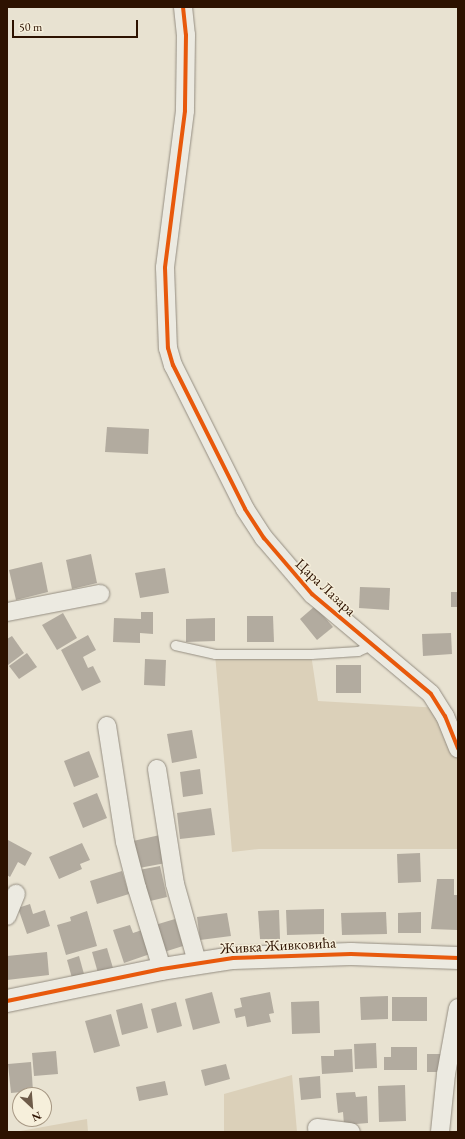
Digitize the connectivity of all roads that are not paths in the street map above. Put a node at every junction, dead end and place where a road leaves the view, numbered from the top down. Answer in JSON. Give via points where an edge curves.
{"nodes":[{"id":1,"x":183,"y":7,"type":"edge"},
{"id":2,"x":100,"y":594,"type":"dead end"},
{"id":3,"x":7,"y":612,"type":"edge"},
{"id":4,"x":175,"y":645,"type":"dead end"},
{"id":5,"x":372,"y":645,"type":"junction"},
{"id":6,"x":107,"y":726,"type":"dead end"},
{"id":7,"x":458,"y":748,"type":"edge"},
{"id":8,"x":157,"y":769,"type":"dead end"},
{"id":9,"x":16,"y":894,"type":"dead end"},
{"id":10,"x":7,"y":916,"type":"edge"},
{"id":11,"x":458,"y":958,"type":"edge"},
{"id":12,"x":197,"y":962,"type":"junction"},
{"id":13,"x":162,"y":969,"type":"junction"},
{"id":14,"x":7,"y":1001,"type":"edge"},
{"id":15,"x":458,"y":1008,"type":"edge"},
{"id":16,"x":317,"y":1128,"type":"dead end"},
{"id":17,"x":351,"y":1132,"type":"edge"},
{"id":18,"x":440,"y":1132,"type":"edge"}],
"edges":[{"from":1,"to":5,"type":"street","name":"Цара Лазара","via":[[186,35],[184,111],[165,268],[168,348],[173,365],[200,424],[245,509],[289,569],[312,594]]},
{"from":2,"to":3,"type":"street"},
{"from":4,"to":5,"type":"lane","via":[[215,654],[311,654],[358,651]]},
{"from":5,"to":7,"type":"street","name":"Цара Лазара","via":[[431,694],[445,716]]},
{"from":6,"to":13,"type":"street","via":[[126,842]]},
{"from":8,"to":12,"type":"street","via":[[175,884]]},
{"from":9,"to":10,"type":"street"},
{"from":11,"to":12,"type":"street","name":"Живка Живковића","via":[[351,954],[264,956]]},
{"from":12,"to":13,"type":"street","name":"Живка Живковића"},
{"from":13,"to":14,"type":"street","name":"Живка Живковића"},
{"from":15,"to":18,"type":"street","via":[[446,1074]]},
{"from":16,"to":17,"type":"street"}]}
